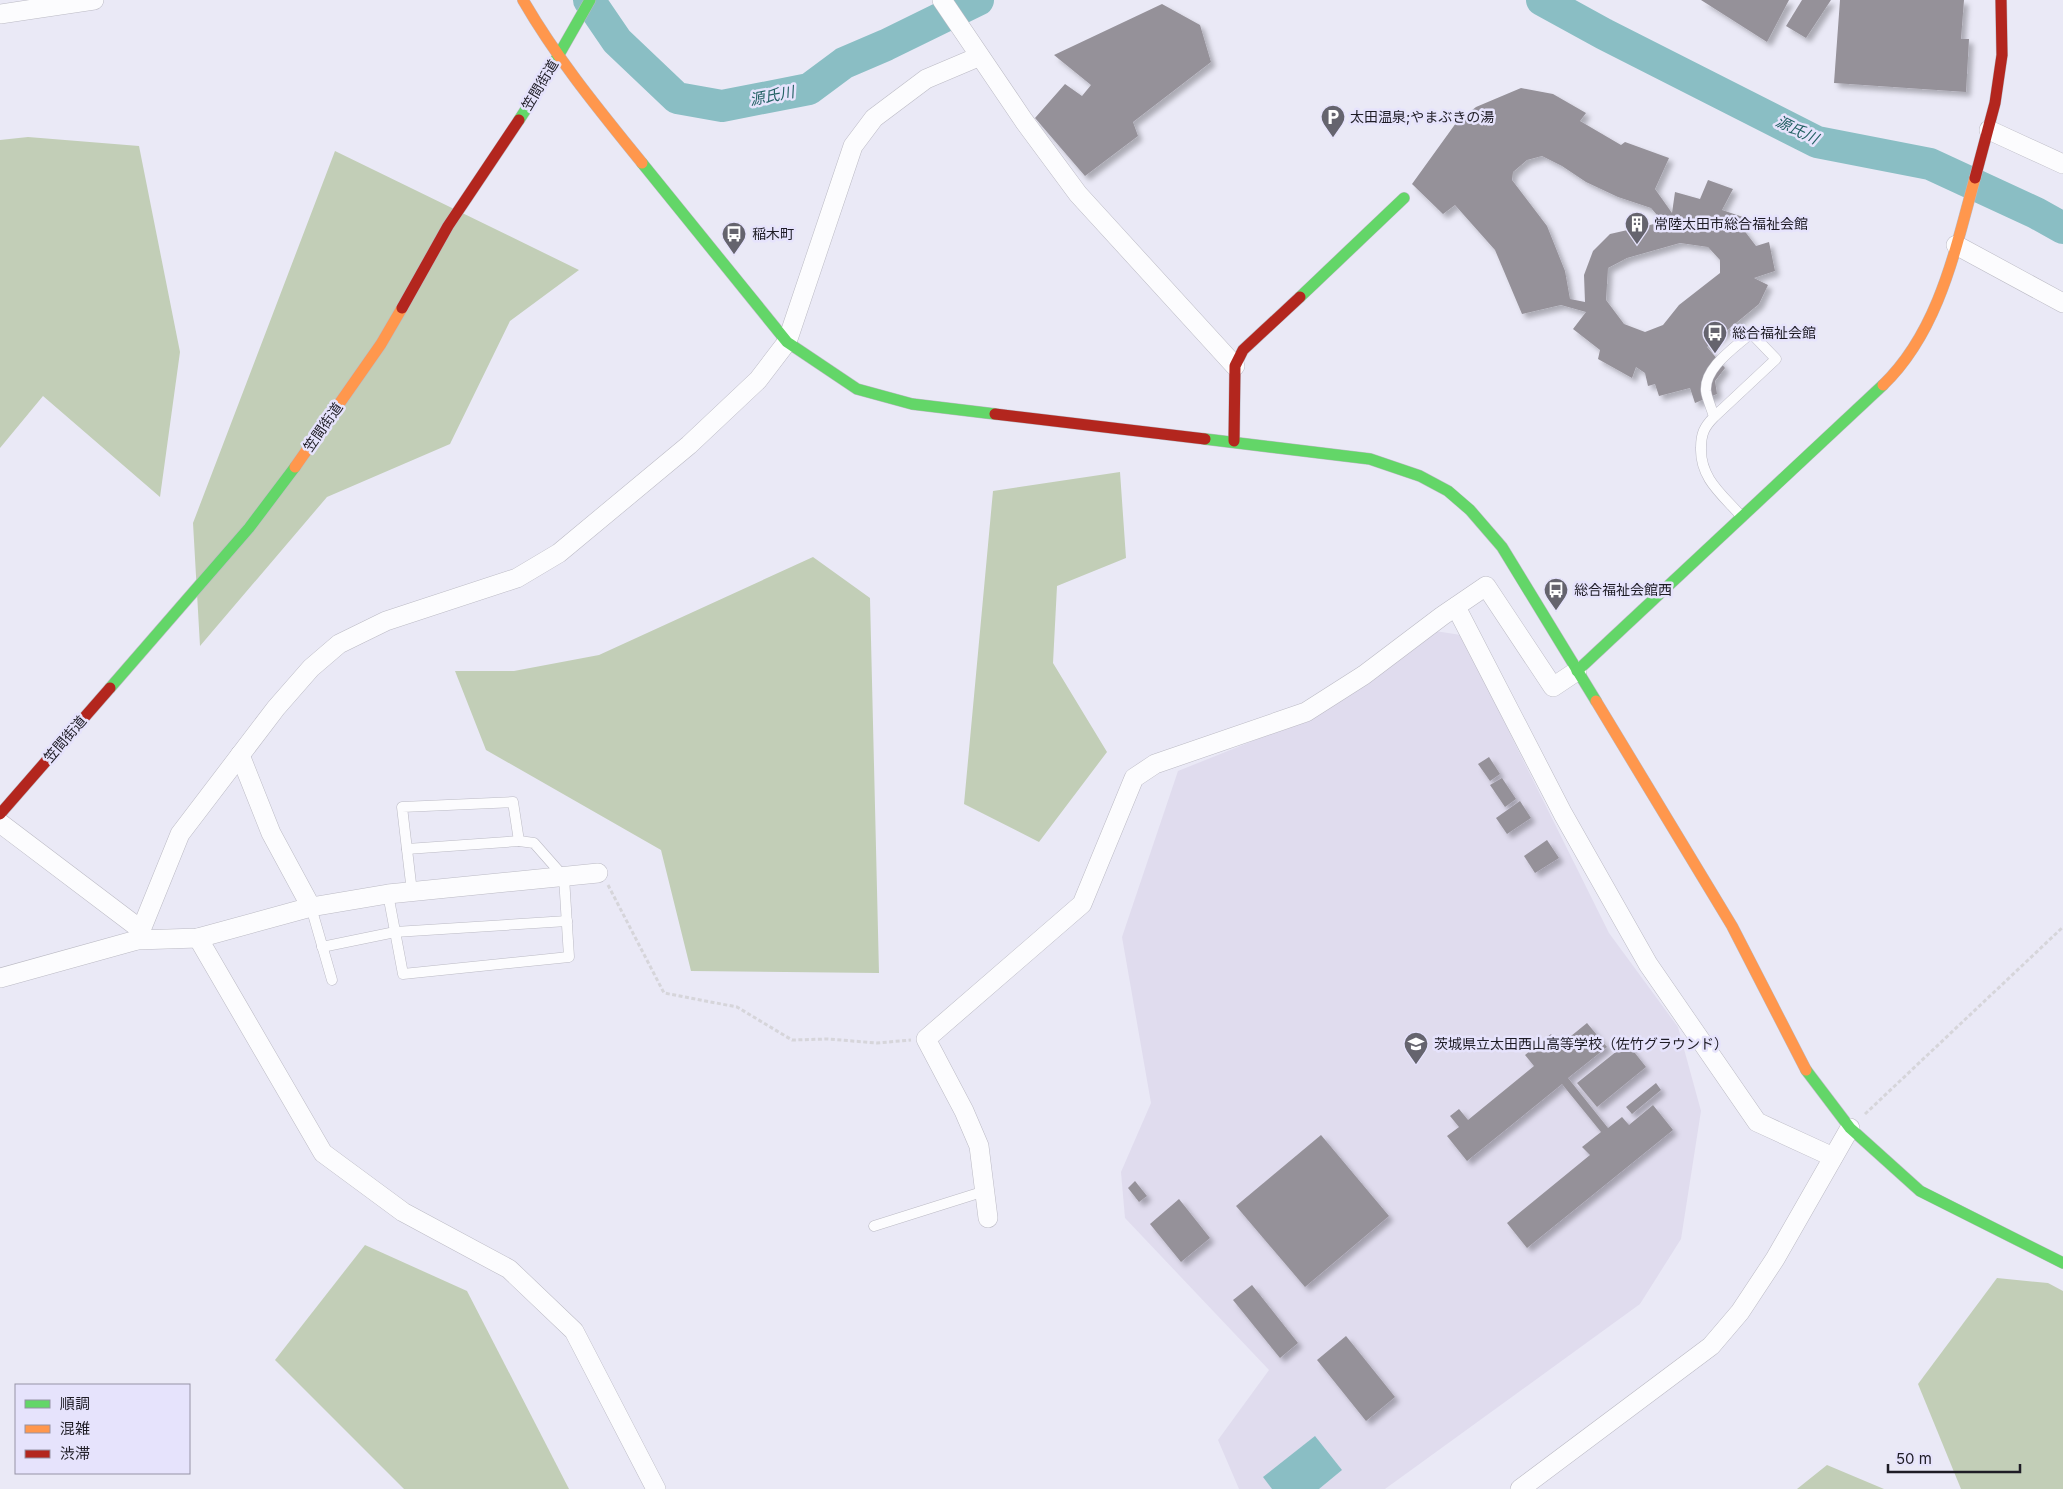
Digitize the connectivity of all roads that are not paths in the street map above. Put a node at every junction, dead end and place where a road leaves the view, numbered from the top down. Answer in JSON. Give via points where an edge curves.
{"nodes":[{"id":1,"x":94,"y":0,"type":"edge"},
{"id":2,"x":523,"y":0,"type":"edge"},
{"id":3,"x":590,"y":0,"type":"edge"},
{"id":4,"x":942,"y":0,"type":"edge"},
{"id":5,"x":2001,"y":0,"type":"edge"},
{"id":6,"x":0,"y":14,"type":"edge"},
{"id":7,"x":974,"y":49,"type":"junction"},
{"id":8,"x":558,"y":55,"type":"junction"},
{"id":9,"x":1989,"y":130,"type":"junction"},
{"id":10,"x":2063,"y":164,"type":"edge"},
{"id":11,"x":1404,"y":198,"type":"dead end"},
{"id":12,"x":1959,"y":236,"type":"junction"},
{"id":13,"x":2063,"y":303,"type":"edge"},
{"id":14,"x":787,"y":342,"type":"junction"},
{"id":15,"x":1235,"y":366,"type":"junction"},
{"id":16,"x":1714,"y":417,"type":"junction"},
{"id":17,"x":1234,"y":441,"type":"junction"},
{"id":18,"x":1742,"y":517,"type":"junction"},
{"id":19,"x":1456,"y":607,"type":"junction"},
{"id":20,"x":1577,"y":671,"type":"junction"},
{"id":21,"x":240,"y":756,"type":"junction"},
{"id":22,"x":0,"y":814,"type":"edge"},
{"id":23,"x":0,"y":823,"type":"edge"},
{"id":24,"x":519,"y":842,"type":"junction"},
{"id":25,"x":407,"y":849,"type":"junction"},
{"id":26,"x":598,"y":873,"type":"road end"},
{"id":27,"x":564,"y":877,"type":"junction"},
{"id":28,"x":412,"y":892,"type":"junction"},
{"id":29,"x":388,"y":894,"type":"junction"},
{"id":30,"x":311,"y":907,"type":"junction"},
{"id":31,"x":567,"y":921,"type":"junction"},
{"id":32,"x":395,"y":932,"type":"junction"},
{"id":33,"x":138,"y":935,"type":"junction"},
{"id":34,"x":198,"y":938,"type":"junction"},
{"id":35,"x":322,"y":947,"type":"junction"},
{"id":36,"x":0,"y":978,"type":"edge"},
{"id":37,"x":332,"y":980,"type":"dead end"},
{"id":38,"x":1850,"y":1128,"type":"junction"},
{"id":39,"x":1833,"y":1157,"type":"junction"},
{"id":40,"x":985,"y":1191,"type":"junction"},
{"id":41,"x":988,"y":1218,"type":"dead end"},
{"id":42,"x":874,"y":1226,"type":"dead end"},
{"id":43,"x":2063,"y":1263,"type":"edge"},
{"id":44,"x":656,"y":1489,"type":"edge"},
{"id":45,"x":1520,"y":1489,"type":"edge"}],
"edges":[{"from":1,"to":6,"type":"street"},
{"from":2,"to":8,"type":"street"},
{"from":3,"to":8,"type":"street","name":"笠間街道"},
{"from":4,"to":7,"type":"street"},
{"from":5,"to":9,"type":"street","via":[[2002,55]]},
{"from":7,"to":14,"type":"street","via":[[926,79],[874,118],[852,146]]},
{"from":7,"to":15,"type":"street","via":[[1078,194]]},
{"from":8,"to":14,"type":"street"},
{"from":8,"to":22,"type":"street","name":"笠間街道","via":[[448,226],[381,344],[312,444],[249,528]]},
{"from":9,"to":10,"type":"street"},
{"from":9,"to":12,"type":"street"},
{"from":11,"to":15,"type":"street","via":[[1243,350]]},
{"from":12,"to":13,"type":"street"},
{"from":12,"to":18,"type":"street","via":[[1917,345],[1893,376]]},
{"from":14,"to":17,"type":"street","via":[[857,389],[912,404]]},
{"from":14,"to":21,"type":"street","via":[[758,380],[689,445],[559,553],[517,578],[386,622],[339,644],[311,668]]},
{"from":15,"to":17,"type":"street"},
{"from":16,"to":16,"type":"lane","via":[[1706,391],[1707,379],[1714,368],[1751,333],[1776,359]]},
{"from":16,"to":18,"type":"lane","via":[[1704,426],[1701,440],[1704,474]]},
{"from":17,"to":20,"type":"street","via":[[1370,459],[1415,474],[1448,491],[1474,514],[1502,547]]},
{"from":18,"to":20,"type":"street"},
{"from":19,"to":20,"type":"street","via":[[1486,586],[1554,687]]},
{"from":19,"to":39,"type":"street","via":[[1564,814],[1648,964],[1757,1122]]},
{"from":19,"to":40,"type":"street","via":[[1364,675],[1306,712],[1155,764],[1134,778],[1082,904],[926,1039],[979,1146]]},
{"from":20,"to":38,"type":"street","via":[[1732,926],[1808,1072]]},
{"from":21,"to":30,"type":"street","via":[[271,833]]},
{"from":21,"to":33,"type":"street","via":[[180,834]]},
{"from":23,"to":33,"type":"street"},
{"from":24,"to":25,"type":"lane"},
{"from":24,"to":25,"type":"lane","via":[[513,802],[402,807]]},
{"from":24,"to":27,"type":"lane","via":[[534,843]]},
{"from":25,"to":28,"type":"lane"},
{"from":26,"to":27,"type":"street"},
{"from":27,"to":28,"type":"street"},
{"from":27,"to":31,"type":"lane"},
{"from":28,"to":29,"type":"street"},
{"from":29,"to":30,"type":"street"},
{"from":29,"to":32,"type":"lane"},
{"from":30,"to":34,"type":"street"},
{"from":30,"to":35,"type":"lane"},
{"from":31,"to":32,"type":"lane"},
{"from":31,"to":32,"type":"lane","via":[[569,958],[403,974]]},
{"from":32,"to":35,"type":"lane"},
{"from":33,"to":34,"type":"street"},
{"from":33,"to":36,"type":"street"},
{"from":34,"to":44,"type":"street","via":[[324,1152],[403,1212],[510,1269],[574,1331]]},
{"from":35,"to":37,"type":"lane"},
{"from":38,"to":39,"type":"street"},
{"from":38,"to":43,"type":"street","via":[[1920,1192]]},
{"from":39,"to":45,"type":"street","via":[[1775,1259],[1740,1312],[1711,1346]]},
{"from":40,"to":41,"type":"street"},
{"from":40,"to":42,"type":"lane"}]}
